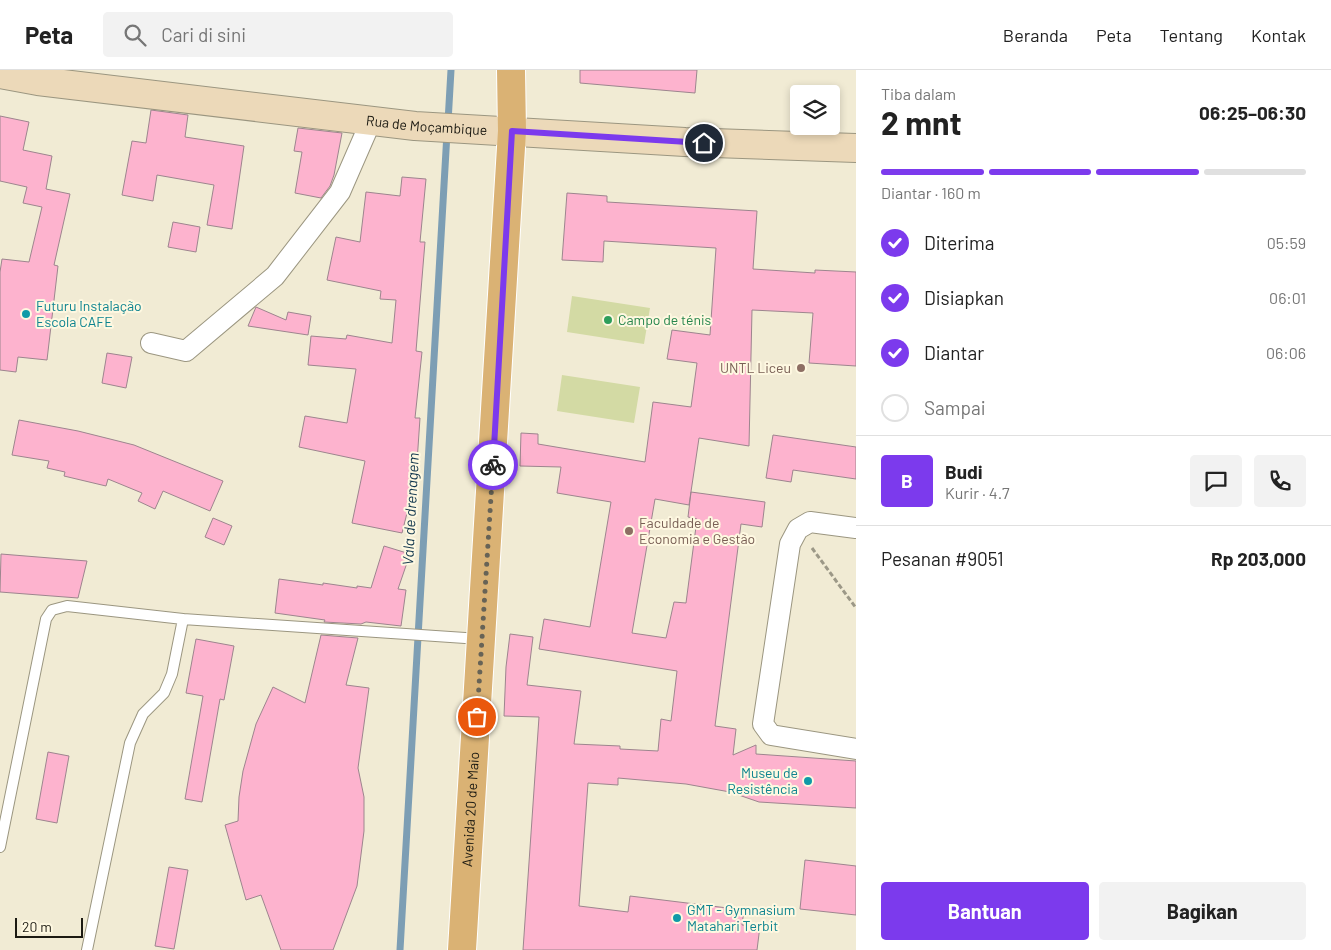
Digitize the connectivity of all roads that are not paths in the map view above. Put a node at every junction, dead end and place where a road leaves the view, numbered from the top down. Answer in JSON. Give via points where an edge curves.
{"nodes":[{"id":1,"x":511,"y":70,"type":"edge"},
{"id":2,"x":0,"y":74,"type":"edge"},
{"id":3,"x":372,"y":121,"type":"junction"},
{"id":4,"x":512,"y":131,"type":"junction"},
{"id":5,"x":856,"y":148,"type":"edge"},
{"id":6,"x":151,"y":343,"type":"dead end"},
{"id":7,"x":856,"y":528,"type":"edge"},
{"id":8,"x":183,"y":618,"type":"junction"},
{"id":9,"x":482,"y":639,"type":"junction"},
{"id":10,"x":856,"y":749,"type":"edge"},
{"id":11,"x":0,"y":847,"type":"edge"},
{"id":12,"x":87,"y":950,"type":"edge"},
{"id":13,"x":462,"y":950,"type":"edge"}],
"edges":[{"from":1,"to":4,"type":"main road","name":"Avenida 20 de Maio"},
{"from":2,"to":3,"type":"street","name":"Rua de Moçambique"},
{"from":3,"to":4,"type":"street","name":"Rua de Moçambique"},
{"from":3,"to":6,"type":"street","via":[[340,192],[275,276],[186,351]]},
{"from":4,"to":5,"type":"street","name":"Rua de Moçambique"},
{"from":4,"to":9,"type":"main road","name":"Avenida 20 de Maio"},
{"from":7,"to":10,"type":"street","via":[[810,522],[798,529],[790,544],[763,724],[771,735]]},
{"from":8,"to":9,"type":"lane"},
{"from":8,"to":11,"type":"lane","via":[[67,606],[52,610],[46,618]]},
{"from":8,"to":12,"type":"lane","via":[[172,674],[164,693],[143,714],[130,743]]},
{"from":9,"to":13,"type":"main road","name":"Avenida 20 de Maio"}]}
